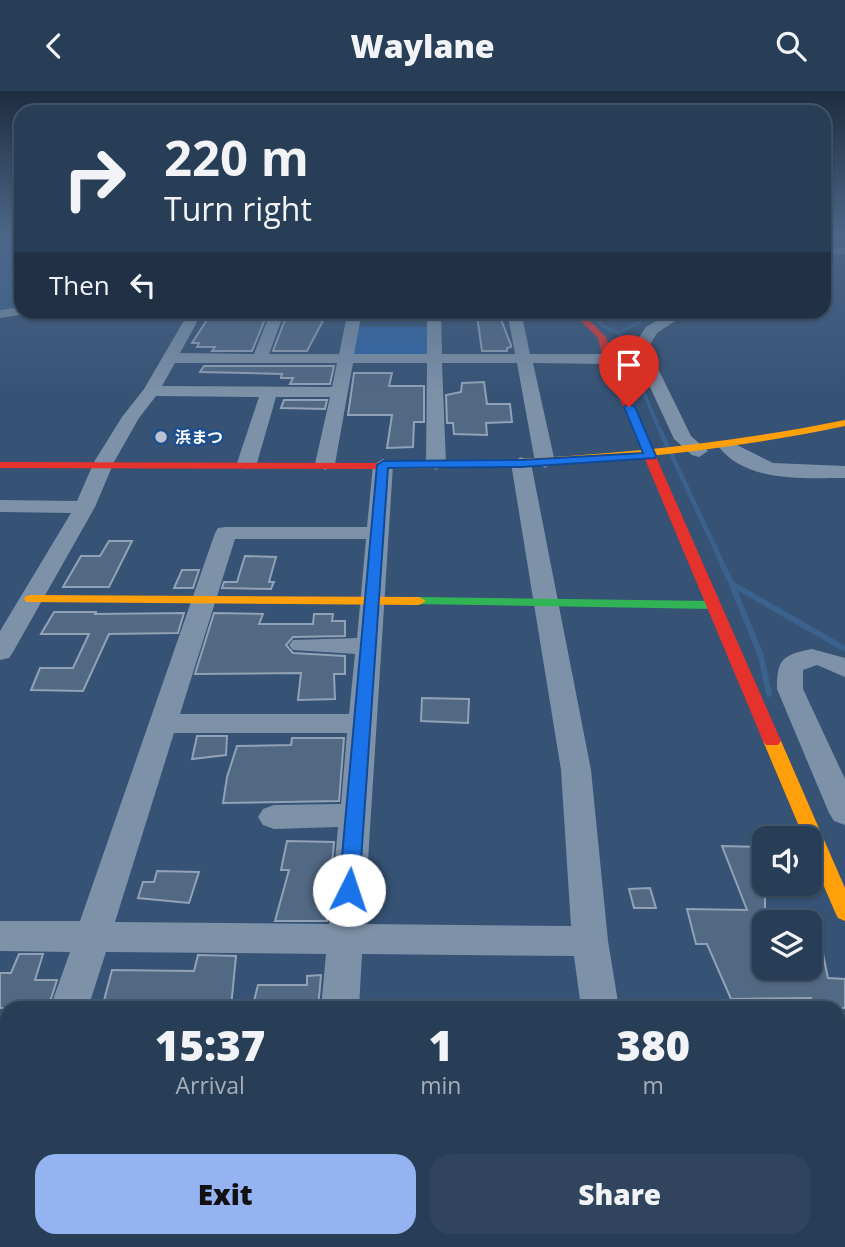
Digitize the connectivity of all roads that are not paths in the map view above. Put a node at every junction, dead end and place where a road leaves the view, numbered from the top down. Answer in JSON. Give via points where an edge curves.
{"nodes":[{"id":1,"x":192,"y":319,"type":"edge"},
{"id":2,"x":275,"y":319,"type":"edge"},
{"id":3,"x":353,"y":319,"type":"edge"},
{"id":4,"x":434,"y":319,"type":"edge"},
{"id":5,"x":516,"y":319,"type":"edge"},
{"id":6,"x":583,"y":319,"type":"edge"},
{"id":7,"x":670,"y":319,"type":"edge"},
{"id":8,"x":260,"y":358,"type":"junction"},
{"id":9,"x":169,"y":359,"type":"junction"},
{"id":10,"x":345,"y":359,"type":"junction"},
{"id":11,"x":435,"y":359,"type":"junction"},
{"id":12,"x":525,"y":359,"type":"junction"},
{"id":13,"x":608,"y":359,"type":"junction"},
{"id":14,"x":151,"y":391,"type":"junction"},
{"id":15,"x":269,"y":391,"type":"junction"},
{"id":16,"x":339,"y":392,"type":"junction"},
{"id":17,"x":845,"y":423,"type":"edge"},
{"id":18,"x":727,"y":446,"type":"junction"},
{"id":19,"x":693,"y":451,"type":"junction"},
{"id":20,"x":655,"y":455,"type":"junction"},
{"id":21,"x":104,"y":462,"type":"junction"},
{"id":22,"x":247,"y":463,"type":"junction"},
{"id":23,"x":533,"y":463,"type":"junction"},
{"id":24,"x":325,"y":464,"type":"junction"},
{"id":25,"x":436,"y":464,"type":"junction"},
{"id":26,"x":0,"y":465,"type":"edge"},
{"id":27,"x":383,"y":465,"type":"junction"},
{"id":28,"x":845,"y":472,"type":"edge"},
{"id":29,"x":0,"y":506,"type":"edge"},
{"id":30,"x":80,"y":514,"type":"junction"},
{"id":31,"x":0,"y":521,"type":"edge"},
{"id":32,"x":377,"y":533,"type":"junction"},
{"id":33,"x":31,"y":599,"type":"junction"},
{"id":34,"x":203,"y":600,"type":"junction"},
{"id":35,"x":371,"y":601,"type":"junction"},
{"id":36,"x":547,"y":602,"type":"junction"},
{"id":37,"x":713,"y":605,"type":"junction"},
{"id":38,"x":302,"y":645,"type":"dead end"},
{"id":39,"x":368,"y":646,"type":"junction"},
{"id":40,"x":0,"y":652,"type":"edge"},
{"id":41,"x":845,"y":669,"type":"edge"},
{"id":42,"x":163,"y":723,"type":"junction"},
{"id":43,"x":362,"y":724,"type":"junction"},
{"id":44,"x":845,"y":813,"type":"edge"},
{"id":45,"x":355,"y":815,"type":"junction"},
{"id":46,"x":274,"y":817,"type":"dead end"},
{"id":47,"x":845,"y":912,"type":"edge"},
{"id":48,"x":0,"y":936,"type":"edge"},
{"id":49,"x":94,"y":937,"type":"junction"},
{"id":50,"x":345,"y":940,"type":"junction"},
{"id":51,"x":590,"y":941,"type":"junction"},
{"id":52,"x":71,"y":1001,"type":"edge"},
{"id":53,"x":341,"y":1001,"type":"edge"},
{"id":54,"x":599,"y":1001,"type":"edge"}],
"edges":[{"from":1,"to":9,"type":"street"},
{"from":2,"to":8,"type":"street"},
{"from":3,"to":10,"type":"street"},
{"from":4,"to":11,"type":"street"},
{"from":5,"to":12,"type":"street"},
{"from":6,"to":13,"type":"street","via":[[602,337]]},
{"from":7,"to":19,"type":"street","via":[[651,330],[640,348]]},
{"from":8,"to":9,"type":"street"},
{"from":8,"to":10,"type":"street"},
{"from":9,"to":14,"type":"street"},
{"from":10,"to":11,"type":"street"},
{"from":10,"to":16,"type":"street"},
{"from":11,"to":12,"type":"street"},
{"from":11,"to":25,"type":"street"},
{"from":12,"to":13,"type":"street"},
{"from":12,"to":23,"type":"street"},
{"from":13,"to":20,"type":"street"},
{"from":14,"to":15,"type":"street"},
{"from":14,"to":21,"type":"street"},
{"from":15,"to":16,"type":"street"},
{"from":15,"to":22,"type":"street"},
{"from":16,"to":24,"type":"street"},
{"from":17,"to":18,"type":"street"},
{"from":18,"to":19,"type":"street"},
{"from":18,"to":28,"type":"street","via":[[762,468]]},
{"from":19,"to":20,"type":"street"},
{"from":20,"to":23,"type":"street"},
{"from":20,"to":37,"type":"street"},
{"from":21,"to":22,"type":"street"},
{"from":21,"to":26,"type":"street"},
{"from":21,"to":30,"type":"street"},
{"from":22,"to":24,"type":"street"},
{"from":23,"to":25,"type":"street"},
{"from":23,"to":36,"type":"street"},
{"from":24,"to":27,"type":"street"},
{"from":25,"to":27,"type":"street"},
{"from":27,"to":32,"type":"street"},
{"from":29,"to":30,"type":"street"},
{"from":30,"to":31,"type":"street"},
{"from":30,"to":33,"type":"street"},
{"from":32,"to":34,"type":"street","via":[[226,534]]},
{"from":32,"to":35,"type":"street"},
{"from":33,"to":34,"type":"street"},
{"from":33,"to":40,"type":"street"},
{"from":34,"to":35,"type":"street"},
{"from":34,"to":42,"type":"street"},
{"from":35,"to":36,"type":"street"},
{"from":35,"to":39,"type":"street"},
{"from":36,"to":37,"type":"street"},
{"from":36,"to":51,"type":"street","via":[[576,770]]},
{"from":37,"to":47,"type":"street"},
{"from":38,"to":39,"type":"street"},
{"from":39,"to":43,"type":"street"},
{"from":41,"to":44,"type":"street","via":[[823,656],[801,659],[790,667],[790,689]]},
{"from":42,"to":43,"type":"street"},
{"from":42,"to":49,"type":"street"},
{"from":43,"to":45,"type":"street"},
{"from":45,"to":46,"type":"street"},
{"from":45,"to":50,"type":"street"},
{"from":48,"to":49,"type":"street"},
{"from":49,"to":50,"type":"street"},
{"from":49,"to":52,"type":"street"},
{"from":50,"to":51,"type":"street"},
{"from":50,"to":53,"type":"street"},
{"from":51,"to":54,"type":"street"}]}
